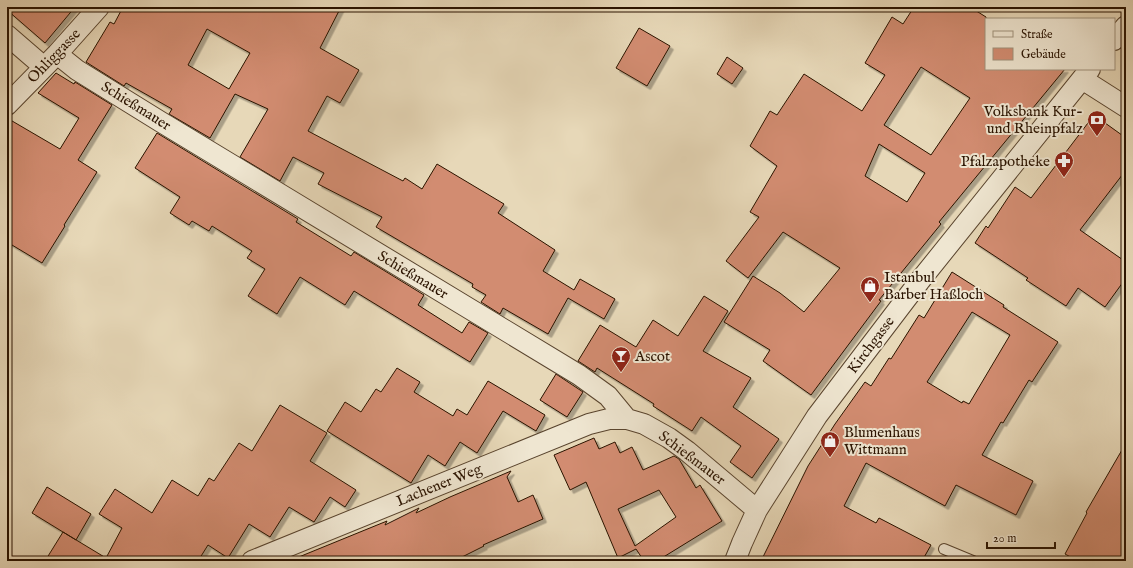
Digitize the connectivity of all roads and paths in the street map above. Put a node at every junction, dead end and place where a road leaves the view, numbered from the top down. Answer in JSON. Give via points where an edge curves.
{"nodes":[{"id":1,"x":99,"y":7,"type":"edge"},
{"id":2,"x":1126,"y":26,"type":"edge"},
{"id":3,"x":7,"y":35,"type":"edge"},
{"id":4,"x":1115,"y":39,"type":"edge"},
{"id":5,"x":50,"y":61,"type":"junction"},
{"id":6,"x":1086,"y":74,"type":"edge"},
{"id":7,"x":7,"y":104,"type":"edge"},
{"id":8,"x":1126,"y":107,"type":"edge"},
{"id":9,"x":627,"y":418,"type":"junction"},
{"id":10,"x":757,"y":510,"type":"junction"},
{"id":11,"x":944,"y":549,"type":"dead end"},
{"id":12,"x":252,"y":561,"type":"edge"},
{"id":13,"x":735,"y":561,"type":"edge"},
{"id":14,"x":973,"y":561,"type":"edge"}],
"edges":[{"from":1,"to":5,"type":"street","name":"Ohliggasse"},
{"from":2,"to":4,"type":"street"},
{"from":3,"to":5,"type":"street","name":"Schießmauer"},
{"from":5,"to":7,"type":"street","name":"Ohliggasse"},
{"from":5,"to":9,"type":"street","name":"Schießmauer","via":[[77,70],[579,375],[608,396]]},
{"from":6,"to":8,"type":"street"},
{"from":6,"to":10,"type":"street","name":"Kirchgasse","via":[[844,379],[817,416]]},
{"from":9,"to":10,"type":"street","name":"Schießmauer","via":[[669,438]]},
{"from":9,"to":12,"type":"street","name":"Lachener Weg","via":[[589,424]]},
{"from":10,"to":13,"type":"street","name":"Kirchgasse"},
{"from":11,"to":14,"type":"lane"}]}
